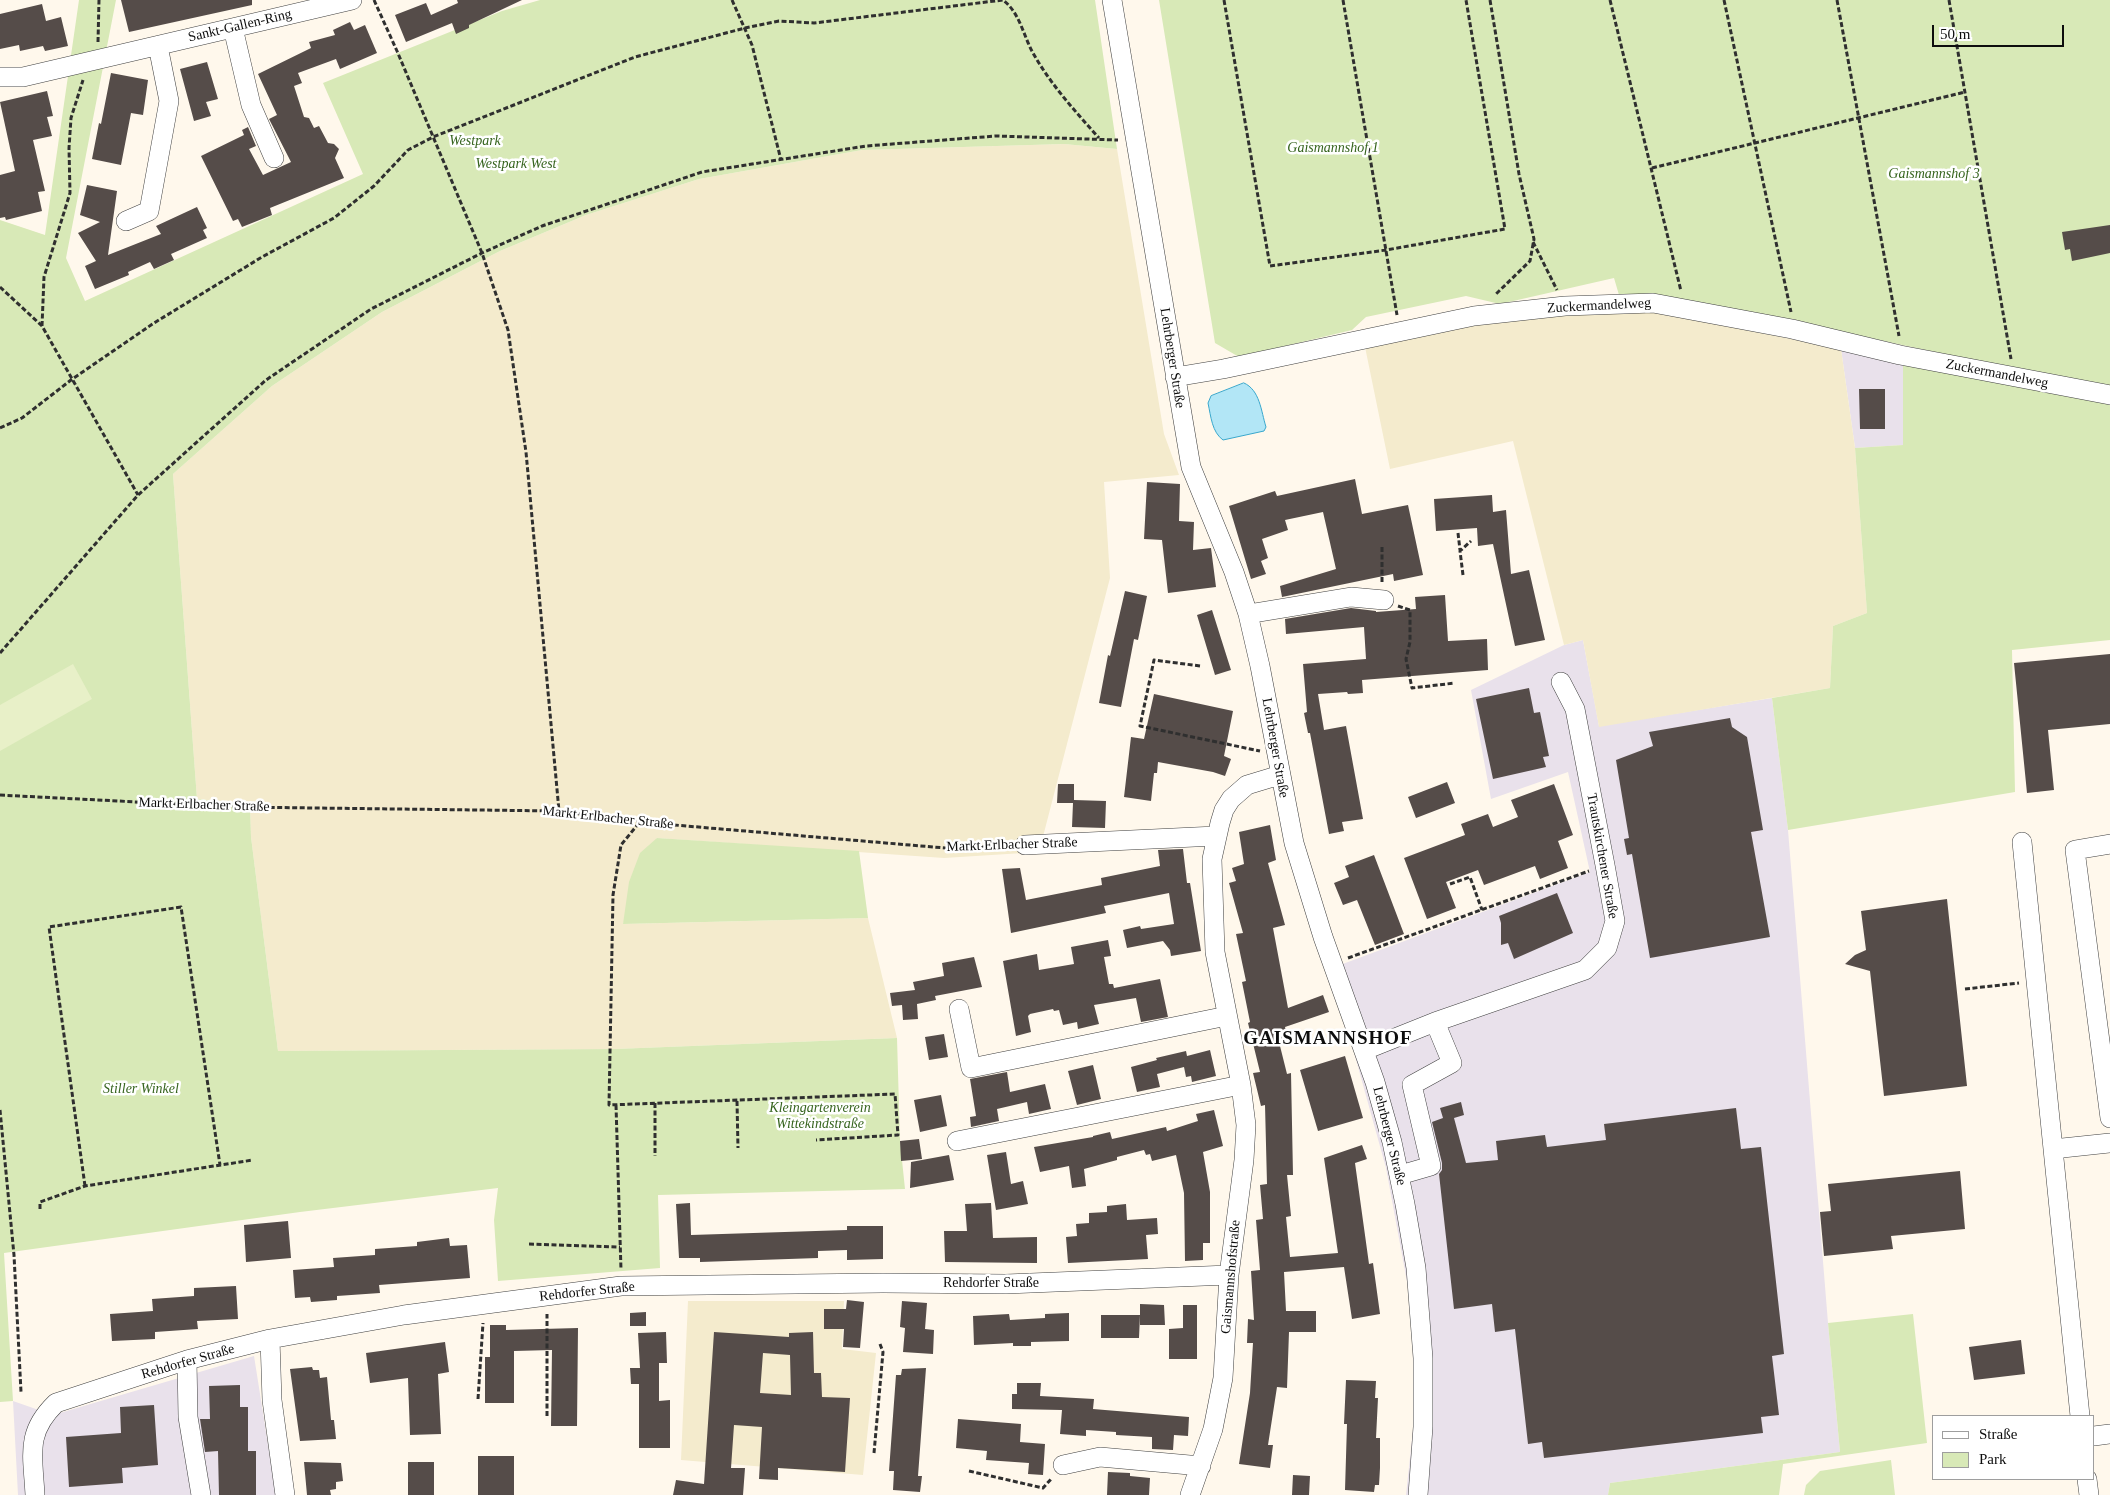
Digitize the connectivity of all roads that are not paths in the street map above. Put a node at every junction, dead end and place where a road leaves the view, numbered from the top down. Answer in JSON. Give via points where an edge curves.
{"nodes":[{"id":1,"x":352,"y":0,"type":"edge"},
{"id":2,"x":1112,"y":0,"type":"edge"},
{"id":3,"x":233,"y":28,"type":"junction"},
{"id":4,"x":158,"y":46,"type":"junction"},
{"id":5,"x":0,"y":77,"type":"edge"},
{"id":6,"x":274,"y":158,"type":"dead end"},
{"id":7,"x":126,"y":220,"type":"dead end"},
{"id":8,"x":1175,"y":377,"type":"junction"},
{"id":9,"x":2110,"y":395,"type":"edge"},
{"id":10,"x":1384,"y":600,"type":"road end"},
{"id":11,"x":1248,"y":614,"type":"junction"},
{"id":12,"x":1561,"y":682,"type":"dead end"},
{"id":13,"x":1280,"y":775,"type":"junction"},
{"id":14,"x":1216,"y":836,"type":"junction"},
{"id":15,"x":2022,"y":842,"type":"dead end"},
{"id":16,"x":2110,"y":844,"type":"edge"},
{"id":17,"x":1025,"y":845,"type":"road end"},
{"id":18,"x":959,"y":1009,"type":"dead end"},
{"id":19,"x":1227,"y":1016,"type":"junction"},
{"id":20,"x":1435,"y":1022,"type":"junction"},
{"id":21,"x":1365,"y":1050,"type":"junction"},
{"id":22,"x":1241,"y":1085,"type":"junction"},
{"id":23,"x":2110,"y":1118,"type":"edge"},
{"id":24,"x":957,"y":1141,"type":"dead end"},
{"id":25,"x":2110,"y":1143,"type":"edge"},
{"id":26,"x":2053,"y":1149,"type":"junction"},
{"id":27,"x":1400,"y":1175,"type":"junction"},
{"id":28,"x":1229,"y":1275,"type":"junction"},
{"id":29,"x":270,"y":1340,"type":"junction"},
{"id":30,"x":187,"y":1360,"type":"junction"},
{"id":31,"x":2080,"y":1415,"type":"edge"},
{"id":32,"x":2110,"y":1434,"type":"edge"},
{"id":33,"x":2095,"y":1436,"type":"edge"},
{"id":34,"x":1064,"y":1465,"type":"road end"},
{"id":35,"x":1201,"y":1466,"type":"junction"},
{"id":36,"x":2087,"y":1480,"type":"edge"},
{"id":37,"x":35,"y":1495,"type":"edge"},
{"id":38,"x":201,"y":1495,"type":"edge"},
{"id":39,"x":285,"y":1495,"type":"edge"},
{"id":40,"x":1190,"y":1495,"type":"edge"},
{"id":41,"x":1418,"y":1495,"type":"edge"},
{"id":42,"x":2089,"y":1495,"type":"edge"}],
"edges":[{"from":1,"to":3,"type":"street","name":"Sankt-Gallen-Ring"},
{"from":2,"to":8,"type":"street","name":"Lehrberger Straße"},
{"from":3,"to":4,"type":"street","name":"Sankt-Gallen-Ring"},
{"from":3,"to":6,"type":"street","via":[[251,105]]},
{"from":4,"to":5,"type":"street","name":"Sankt-Gallen-Ring","via":[[23,78]]},
{"from":4,"to":7,"type":"street","via":[[169,101],[166,121],[149,210]]},
{"from":8,"to":9,"type":"street","name":"Zuckermandelweg","via":[[1474,316],[1565,306],[1653,303]]},
{"from":8,"to":11,"type":"street","name":"Lehrberger Straße","via":[[1191,467]]},
{"from":10,"to":11,"type":"street","via":[[1351,597]]},
{"from":11,"to":13,"type":"street","name":"Lehrberger Straße"},
{"from":12,"to":20,"type":"street","name":"Trautskirchener Straße","via":[[1575,709],[1615,921],[1607,948],[1585,970]]},
{"from":13,"to":14,"type":"street","name":"Gaismannshofstraße","via":[[1257,781],[1238,791],[1224,810]]},
{"from":13,"to":21,"type":"street","name":"Lehrberger Straße","via":[[1296,850]]},
{"from":14,"to":17,"type":"street","name":"Markt Erlbacher Straße"},
{"from":14,"to":19,"type":"street","name":"Gaismannshofstraße","via":[[1212,859],[1215,952]]},
{"from":15,"to":26,"type":"street"},
{"from":16,"to":23,"type":"street","via":[[2075,850]]},
{"from":18,"to":19,"type":"street","via":[[971,1068]]},
{"from":19,"to":22,"type":"street","name":"Gaismannshofstraße"},
{"from":20,"to":21,"type":"street","name":"Trautskirchener Straße"},
{"from":20,"to":27,"type":"street","via":[[1452,1063],[1412,1085],[1431,1166]]},
{"from":21,"to":27,"type":"street","name":"Lehrberger Straße"},
{"from":22,"to":24,"type":"street"},
{"from":22,"to":28,"type":"street","name":"Gaismannshofstraße","via":[[1246,1134]]},
{"from":25,"to":26,"type":"street"},
{"from":26,"to":31,"type":"street"},
{"from":27,"to":41,"type":"street","name":"Lehrberger Straße","via":[[1416,1268],[1423,1358]]},
{"from":28,"to":29,"type":"street","name":"Rehdorfer Straße","via":[[1006,1284],[621,1286],[404,1315]]},
{"from":28,"to":35,"type":"street","name":"Gaismannshofstraße","via":[[1223,1378]]},
{"from":29,"to":30,"type":"street","name":"Rehdorfer Straße"},
{"from":29,"to":39,"type":"street","via":[[272,1400]]},
{"from":30,"to":37,"type":"street","name":"Rehdorfer Straße","via":[[56,1403],[36,1428],[33,1444]]},
{"from":30,"to":38,"type":"street","via":[[188,1416]]},
{"from":32,"to":33,"type":"street"},
{"from":34,"to":35,"type":"street","via":[[1100,1457]]},
{"from":35,"to":40,"type":"street","name":"Gaismannshofstraße"},
{"from":36,"to":42,"type":"street"}]}
